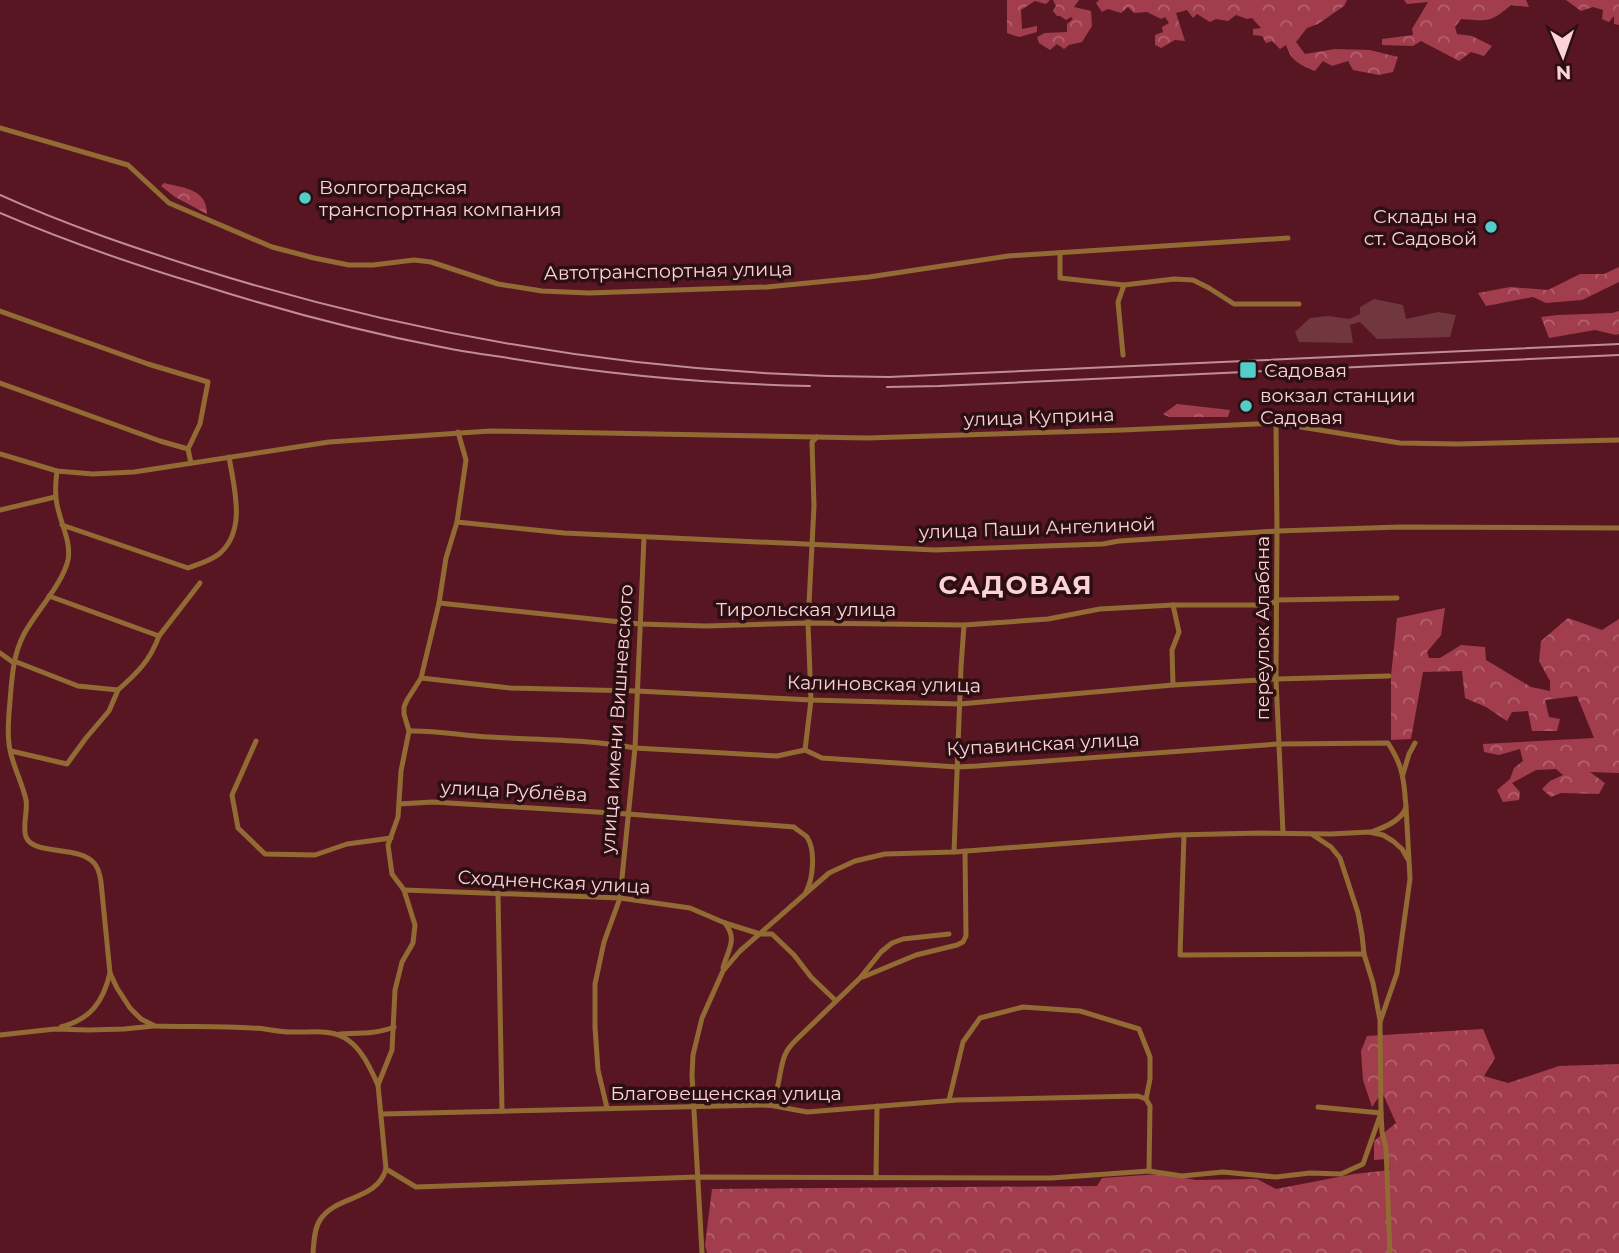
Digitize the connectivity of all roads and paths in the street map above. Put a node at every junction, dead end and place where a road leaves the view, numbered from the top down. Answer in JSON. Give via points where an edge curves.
{"nodes":[{"id":1,"x":0,"y":128,"type":"edge"},
{"id":2,"x":1288,"y":238,"type":"dead end"},
{"id":3,"x":1060,"y":254,"type":"junction"},
{"id":4,"x":1124,"y":285,"type":"junction"},
{"id":5,"x":1299,"y":304,"type":"dead end"},
{"id":6,"x":0,"y":311,"type":"edge"},
{"id":7,"x":1123,"y":355,"type":"dead end"},
{"id":8,"x":0,"y":383,"type":"edge"},
{"id":9,"x":1276,"y":423,"type":"junction"},
{"id":10,"x":458,"y":432,"type":"junction"},
{"id":11,"x":817,"y":437,"type":"junction"},
{"id":12,"x":1619,"y":440,"type":"edge"},
{"id":13,"x":188,"y":449,"type":"junction"},
{"id":14,"x":0,"y":454,"type":"edge"},
{"id":15,"x":229,"y":457,"type":"junction"},
{"id":16,"x":191,"y":463,"type":"junction"},
{"id":17,"x":57,"y":471,"type":"junction"},
{"id":18,"x":55,"y":497,"type":"junction"},
{"id":19,"x":0,"y":510,"type":"edge"},
{"id":20,"x":457,"y":522,"type":"junction"},
{"id":21,"x":62,"y":526,"type":"junction"},
{"id":22,"x":1619,"y":528,"type":"edge"},
{"id":23,"x":1277,"y":531,"type":"junction"},
{"id":24,"x":644,"y":537,"type":"junction"},
{"id":25,"x":813,"y":544,"type":"junction"},
{"id":26,"x":200,"y":583,"type":"dead end"},
{"id":27,"x":49,"y":596,"type":"junction"},
{"id":28,"x":1397,"y":598,"type":"dead end"},
{"id":29,"x":1277,"y":600,"type":"junction"},
{"id":30,"x":439,"y":603,"type":"junction"},
{"id":31,"x":1173,"y":605,"type":"junction"},
{"id":32,"x":808,"y":623,"type":"junction"},
{"id":33,"x":640,"y":624,"type":"junction"},
{"id":34,"x":964,"y":625,"type":"junction"},
{"id":35,"x":159,"y":635,"type":"junction"},
{"id":36,"x":0,"y":653,"type":"edge"},
{"id":37,"x":14,"y":662,"type":"junction"},
{"id":38,"x":1389,"y":676,"type":"dead end"},
{"id":39,"x":421,"y":678,"type":"junction"},
{"id":40,"x":1276,"y":679,"type":"junction"},
{"id":41,"x":1173,"y":685,"type":"junction"},
{"id":42,"x":118,"y":690,"type":"junction"},
{"id":43,"x":637,"y":691,"type":"junction"},
{"id":44,"x":811,"y":700,"type":"junction"},
{"id":45,"x":960,"y":704,"type":"junction"},
{"id":46,"x":409,"y":731,"type":"junction"},
{"id":47,"x":256,"y":741,"type":"dead end"},
{"id":48,"x":1415,"y":743,"type":"dead end"},
{"id":49,"x":1279,"y":744,"type":"junction"},
{"id":50,"x":635,"y":748,"type":"junction"},
{"id":51,"x":806,"y":750,"type":"junction"},
{"id":52,"x":10,"y":751,"type":"junction"},
{"id":53,"x":957,"y":766,"type":"junction"},
{"id":54,"x":1404,"y":774,"type":"junction"},
{"id":55,"x":399,"y":804,"type":"junction"},
{"id":56,"x":1406,"y":807,"type":"junction"},
{"id":57,"x":628,"y":814,"type":"junction"},
{"id":58,"x":1369,"y":832,"type":"junction"},
{"id":59,"x":1283,"y":833,"type":"junction"},
{"id":60,"x":1310,"y":833,"type":"junction"},
{"id":61,"x":1184,"y":835,"type":"junction"},
{"id":62,"x":391,"y":838,"type":"junction"},
{"id":63,"x":965,"y":851,"type":"junction"},
{"id":64,"x":954,"y":852,"type":"junction"},
{"id":65,"x":1409,"y":861,"type":"junction"},
{"id":66,"x":404,"y":890,"type":"junction"},
{"id":67,"x":498,"y":894,"type":"junction"},
{"id":68,"x":804,"y":896,"type":"junction"},
{"id":69,"x":620,"y":898,"type":"junction"},
{"id":70,"x":725,"y":923,"type":"junction"},
{"id":71,"x":760,"y":934,"type":"junction"},
{"id":72,"x":949,"y":934,"type":"dead end"},
{"id":73,"x":1364,"y":954,"type":"junction"},
{"id":74,"x":873,"y":962,"type":"junction"},
{"id":75,"x":879,"y":970,"type":"junction"},
{"id":76,"x":723,"y":971,"type":"junction"},
{"id":77,"x":110,"y":973,"type":"junction"},
{"id":78,"x":860,"y":978,"type":"junction"},
{"id":79,"x":836,"y":1001,"type":"junction"},
{"id":80,"x":1380,"y":1022,"type":"junction"},
{"id":81,"x":155,"y":1026,"type":"junction"},
{"id":82,"x":394,"y":1027,"type":"junction"},
{"id":83,"x":55,"y":1029,"type":"junction"},
{"id":84,"x":364,"y":1033,"type":"junction"},
{"id":85,"x":336,"y":1034,"type":"junction"},
{"id":86,"x":0,"y":1035,"type":"edge"},
{"id":87,"x":359,"y":1049,"type":"junction"},
{"id":88,"x":378,"y":1084,"type":"junction"},
{"id":89,"x":1146,"y":1099,"type":"junction"},
{"id":90,"x":949,"y":1100,"type":"junction"},
{"id":91,"x":769,"y":1105,"type":"junction"},
{"id":92,"x":877,"y":1106,"type":"junction"},
{"id":93,"x":693,"y":1107,"type":"junction"},
{"id":94,"x":1318,"y":1107,"type":"dead end"},
{"id":95,"x":607,"y":1108,"type":"junction"},
{"id":96,"x":502,"y":1111,"type":"junction"},
{"id":97,"x":1381,"y":1113,"type":"junction"},
{"id":98,"x":382,"y":1114,"type":"junction"},
{"id":99,"x":386,"y":1169,"type":"junction"},
{"id":100,"x":1149,"y":1171,"type":"junction"},
{"id":101,"x":697,"y":1177,"type":"junction"},
{"id":102,"x":876,"y":1178,"type":"junction"},
{"id":103,"x":313,"y":1253,"type":"edge"},
{"id":104,"x":702,"y":1253,"type":"edge"},
{"id":105,"x":1391,"y":1253,"type":"edge"}],
"edges":[{"from":1,"to":3,"type":"street","name":"Автотранспортная улица","via":[[128,165],[169,203],[272,247],[349,265],[423,261],[498,284],[542,291],[767,287]]},
{"from":2,"to":3,"type":"street","name":"Автотранспортная улица"},
{"from":3,"to":4,"type":"street","via":[[1060,278]]},
{"from":4,"to":5,"type":"street","via":[[1194,280],[1234,304]]},
{"from":4,"to":7,"type":"street","via":[[1118,302]]},
{"from":6,"to":13,"type":"street","via":[[208,382],[200,424]]},
{"from":8,"to":13,"type":"street"},
{"from":9,"to":11,"type":"street","name":"улица Куприна"},
{"from":9,"to":12,"type":"street","name":"улица Куприна","via":[[1400,443]]},
{"from":9,"to":23,"type":"street","name":"переулок Алабяна"},
{"from":10,"to":11,"type":"street","name":"улица Куприна"},
{"from":10,"to":15,"type":"street","name":"улица Куприна","via":[[329,442]]},
{"from":10,"to":20,"type":"street","via":[[466,460]]},
{"from":11,"to":25,"type":"street","via":[[812,442]]},
{"from":13,"to":16,"type":"street"},
{"from":14,"to":17,"type":"street","name":"улица Куприна"},
{"from":15,"to":16,"type":"street","name":"улица Куприна"},
{"from":15,"to":21,"type":"street","via":[[236,521],[221,552],[205,562],[188,568]]},
{"from":16,"to":17,"type":"street","name":"улица Куприна","via":[[134,472]]},
{"from":17,"to":18,"type":"street"},
{"from":18,"to":19,"type":"street"},
{"from":18,"to":21,"type":"street"},
{"from":20,"to":24,"type":"street","name":"улица Паши Ангелиной"},
{"from":20,"to":30,"type":"street"},
{"from":21,"to":27,"type":"street","via":[[68,561]]},
{"from":22,"to":23,"type":"street","name":"улица Паши Ангелиной"},
{"from":23,"to":25,"type":"street","name":"улица Паши Ангелиной","via":[[947,550]]},
{"from":23,"to":29,"type":"street","name":"переулок Алабяна"},
{"from":24,"to":25,"type":"street","name":"улица Паши Ангелиной"},
{"from":24,"to":33,"type":"street","name":"улица имени Вишневского"},
{"from":25,"to":32,"type":"street"},
{"from":26,"to":35,"type":"street"},
{"from":27,"to":35,"type":"street"},
{"from":27,"to":37,"type":"street","via":[[18,646]]},
{"from":28,"to":29,"type":"street","name":"Тирольская улица"},
{"from":29,"to":31,"type":"street","name":"Тирольская улица","via":[[1269,605]]},
{"from":29,"to":40,"type":"street","name":"переулок Алабяна"},
{"from":30,"to":33,"type":"street","name":"Тирольская улица"},
{"from":30,"to":39,"type":"street"},
{"from":31,"to":34,"type":"street","name":"Тирольская улица"},
{"from":31,"to":41,"type":"street","via":[[1178,632],[1172,650]]},
{"from":32,"to":33,"type":"street","name":"Тирольская улица"},
{"from":32,"to":34,"type":"street","name":"Тирольская улица"},
{"from":32,"to":44,"type":"street"},
{"from":33,"to":43,"type":"street","name":"улица имени Вишневского"},
{"from":34,"to":45,"type":"street"},
{"from":35,"to":42,"type":"street","via":[[141,668]]},
{"from":36,"to":37,"type":"street"},
{"from":37,"to":42,"type":"street","via":[[78,687]]},
{"from":37,"to":52,"type":"street"},
{"from":38,"to":40,"type":"street","name":"Калиновская улица"},
{"from":39,"to":43,"type":"street","name":"Калиновская улица","via":[[510,688]]},
{"from":39,"to":46,"type":"street","via":[[404,708]]},
{"from":40,"to":41,"type":"street","name":"Калиновская улица"},
{"from":40,"to":49,"type":"street","name":"переулок Алабяна"},
{"from":41,"to":45,"type":"street","name":"Калиновская улица"},
{"from":42,"to":52,"type":"street","via":[[109,711],[67,764]]},
{"from":43,"to":44,"type":"street","name":"Калиновская улица"},
{"from":43,"to":50,"type":"street","name":"улица имени Вишневского"},
{"from":44,"to":45,"type":"street","name":"Калиновская улица"},
{"from":44,"to":51,"type":"street"},
{"from":45,"to":53,"type":"street"},
{"from":46,"to":50,"type":"street","name":"Купавинская улица"},
{"from":46,"to":55,"type":"street"},
{"from":47,"to":62,"type":"street","via":[[232,795],[237,828],[265,855],[315,855]]},
{"from":48,"to":54,"type":"street"},
{"from":49,"to":53,"type":"street","name":"Купавинская улица"},
{"from":49,"to":54,"type":"street","name":"Купавинская улица","via":[[1388,743]]},
{"from":49,"to":59,"type":"street","name":"переулок Алабяна"},
{"from":50,"to":51,"type":"street","name":"Купавинская улица","via":[[777,756]]},
{"from":50,"to":57,"type":"street","name":"улица имени Вишневского"},
{"from":51,"to":53,"type":"street","name":"Купавинская улица","via":[[822,758]]},
{"from":52,"to":77,"type":"street","via":[[26,800],[25,829],[30,843],[87,857],[98,870]]},
{"from":53,"to":64,"type":"street"},
{"from":54,"to":56,"type":"street"},
{"from":55,"to":57,"type":"street","name":"улица Рублёва"},
{"from":55,"to":62,"type":"street"},
{"from":56,"to":58,"type":"street","via":[[1397,819]]},
{"from":56,"to":65,"type":"street"},
{"from":57,"to":68,"type":"street","name":"улица Рублёва","via":[[794,827],[807,837],[811,851],[811,883]]},
{"from":57,"to":69,"type":"street","name":"улица имени Вишневского"},
{"from":58,"to":60,"type":"street"},
{"from":58,"to":65,"type":"street","via":[[1393,841]]},
{"from":59,"to":60,"type":"street"},
{"from":59,"to":61,"type":"street"},
{"from":60,"to":73,"type":"street","via":[[1340,858],[1358,913]]},
{"from":61,"to":63,"type":"street"},
{"from":61,"to":73,"type":"street","via":[[1180,955]]},
{"from":62,"to":66,"type":"street","via":[[392,874]]},
{"from":63,"to":64,"type":"street"},
{"from":63,"to":75,"type":"street","via":[[963,942]]},
{"from":64,"to":68,"type":"street","via":[[855,861],[830,873]]},
{"from":65,"to":80,"type":"street","via":[[1398,973]]},
{"from":66,"to":67,"type":"street","name":"Сходненская улица"},
{"from":66,"to":82,"type":"street","via":[[415,925],[396,990]]},
{"from":67,"to":69,"type":"street","name":"Сходненская улица"},
{"from":67,"to":96,"type":"street"},
{"from":68,"to":71,"type":"street"},
{"from":69,"to":70,"type":"street","name":"Сходненская улица","via":[[690,908]]},
{"from":69,"to":95,"type":"street","name":"улица имени Вишневского","via":[[595,984],[598,1070]]},
{"from":70,"to":71,"type":"street","name":"Сходненская улица"},
{"from":70,"to":76,"type":"street","via":[[733,938]]},
{"from":71,"to":76,"type":"street"},
{"from":71,"to":79,"type":"street","name":"Сходненская улица","via":[[772,934]]},
{"from":72,"to":74,"type":"street","via":[[892,943]]},
{"from":73,"to":80,"type":"street"},
{"from":74,"to":75,"type":"street"},
{"from":74,"to":78,"type":"street"},
{"from":75,"to":78,"type":"street"},
{"from":76,"to":93,"type":"street","via":[[697,1036]]},
{"from":77,"to":81,"type":"street","via":[[130,1008]]},
{"from":77,"to":83,"type":"street","via":[[106,991],[87,1016]]},
{"from":78,"to":79,"type":"street"},
{"from":79,"to":91,"type":"street","via":[[786,1052],[778,1089]]},
{"from":80,"to":97,"type":"street"},
{"from":81,"to":83,"type":"street"},
{"from":81,"to":85,"type":"street"},
{"from":82,"to":84,"type":"street"},
{"from":82,"to":88,"type":"street","via":[[392,1050]]},
{"from":83,"to":86,"type":"street"},
{"from":84,"to":85,"type":"street"},
{"from":84,"to":87,"type":"street"},
{"from":85,"to":87,"type":"street"},
{"from":87,"to":88,"type":"street"},
{"from":88,"to":98,"type":"street"},
{"from":89,"to":90,"type":"street","name":"Благовещенская улица"},
{"from":89,"to":90,"type":"street","via":[[1150,1057],[1139,1029],[1080,1011],[1023,1007],[980,1018],[963,1042]]},
{"from":89,"to":100,"type":"street","via":[[1150,1106]]},
{"from":90,"to":92,"type":"street","name":"Благовещенская улица"},
{"from":91,"to":92,"type":"street","name":"Благовещенская улица","via":[[807,1112]]},
{"from":91,"to":93,"type":"street","name":"Благовещенская улица"},
{"from":92,"to":102,"type":"street"},
{"from":93,"to":95,"type":"street","name":"Благовещенская улица"},
{"from":93,"to":101,"type":"street"},
{"from":94,"to":97,"type":"street"},
{"from":95,"to":96,"type":"street","name":"Благовещенская улица"},
{"from":96,"to":98,"type":"street","name":"Благовещенская улица"},
{"from":97,"to":100,"type":"street","via":[[1363,1164],[1341,1174],[1182,1176]]},
{"from":97,"to":105,"type":"street"},
{"from":98,"to":99,"type":"street"},
{"from":99,"to":101,"type":"street","via":[[416,1186]]},
{"from":99,"to":103,"type":"street","via":[[374,1187],[328,1211],[320,1220]]},
{"from":100,"to":102,"type":"street","via":[[1051,1178]]},
{"from":101,"to":102,"type":"street"},
{"from":101,"to":104,"type":"street"}]}
